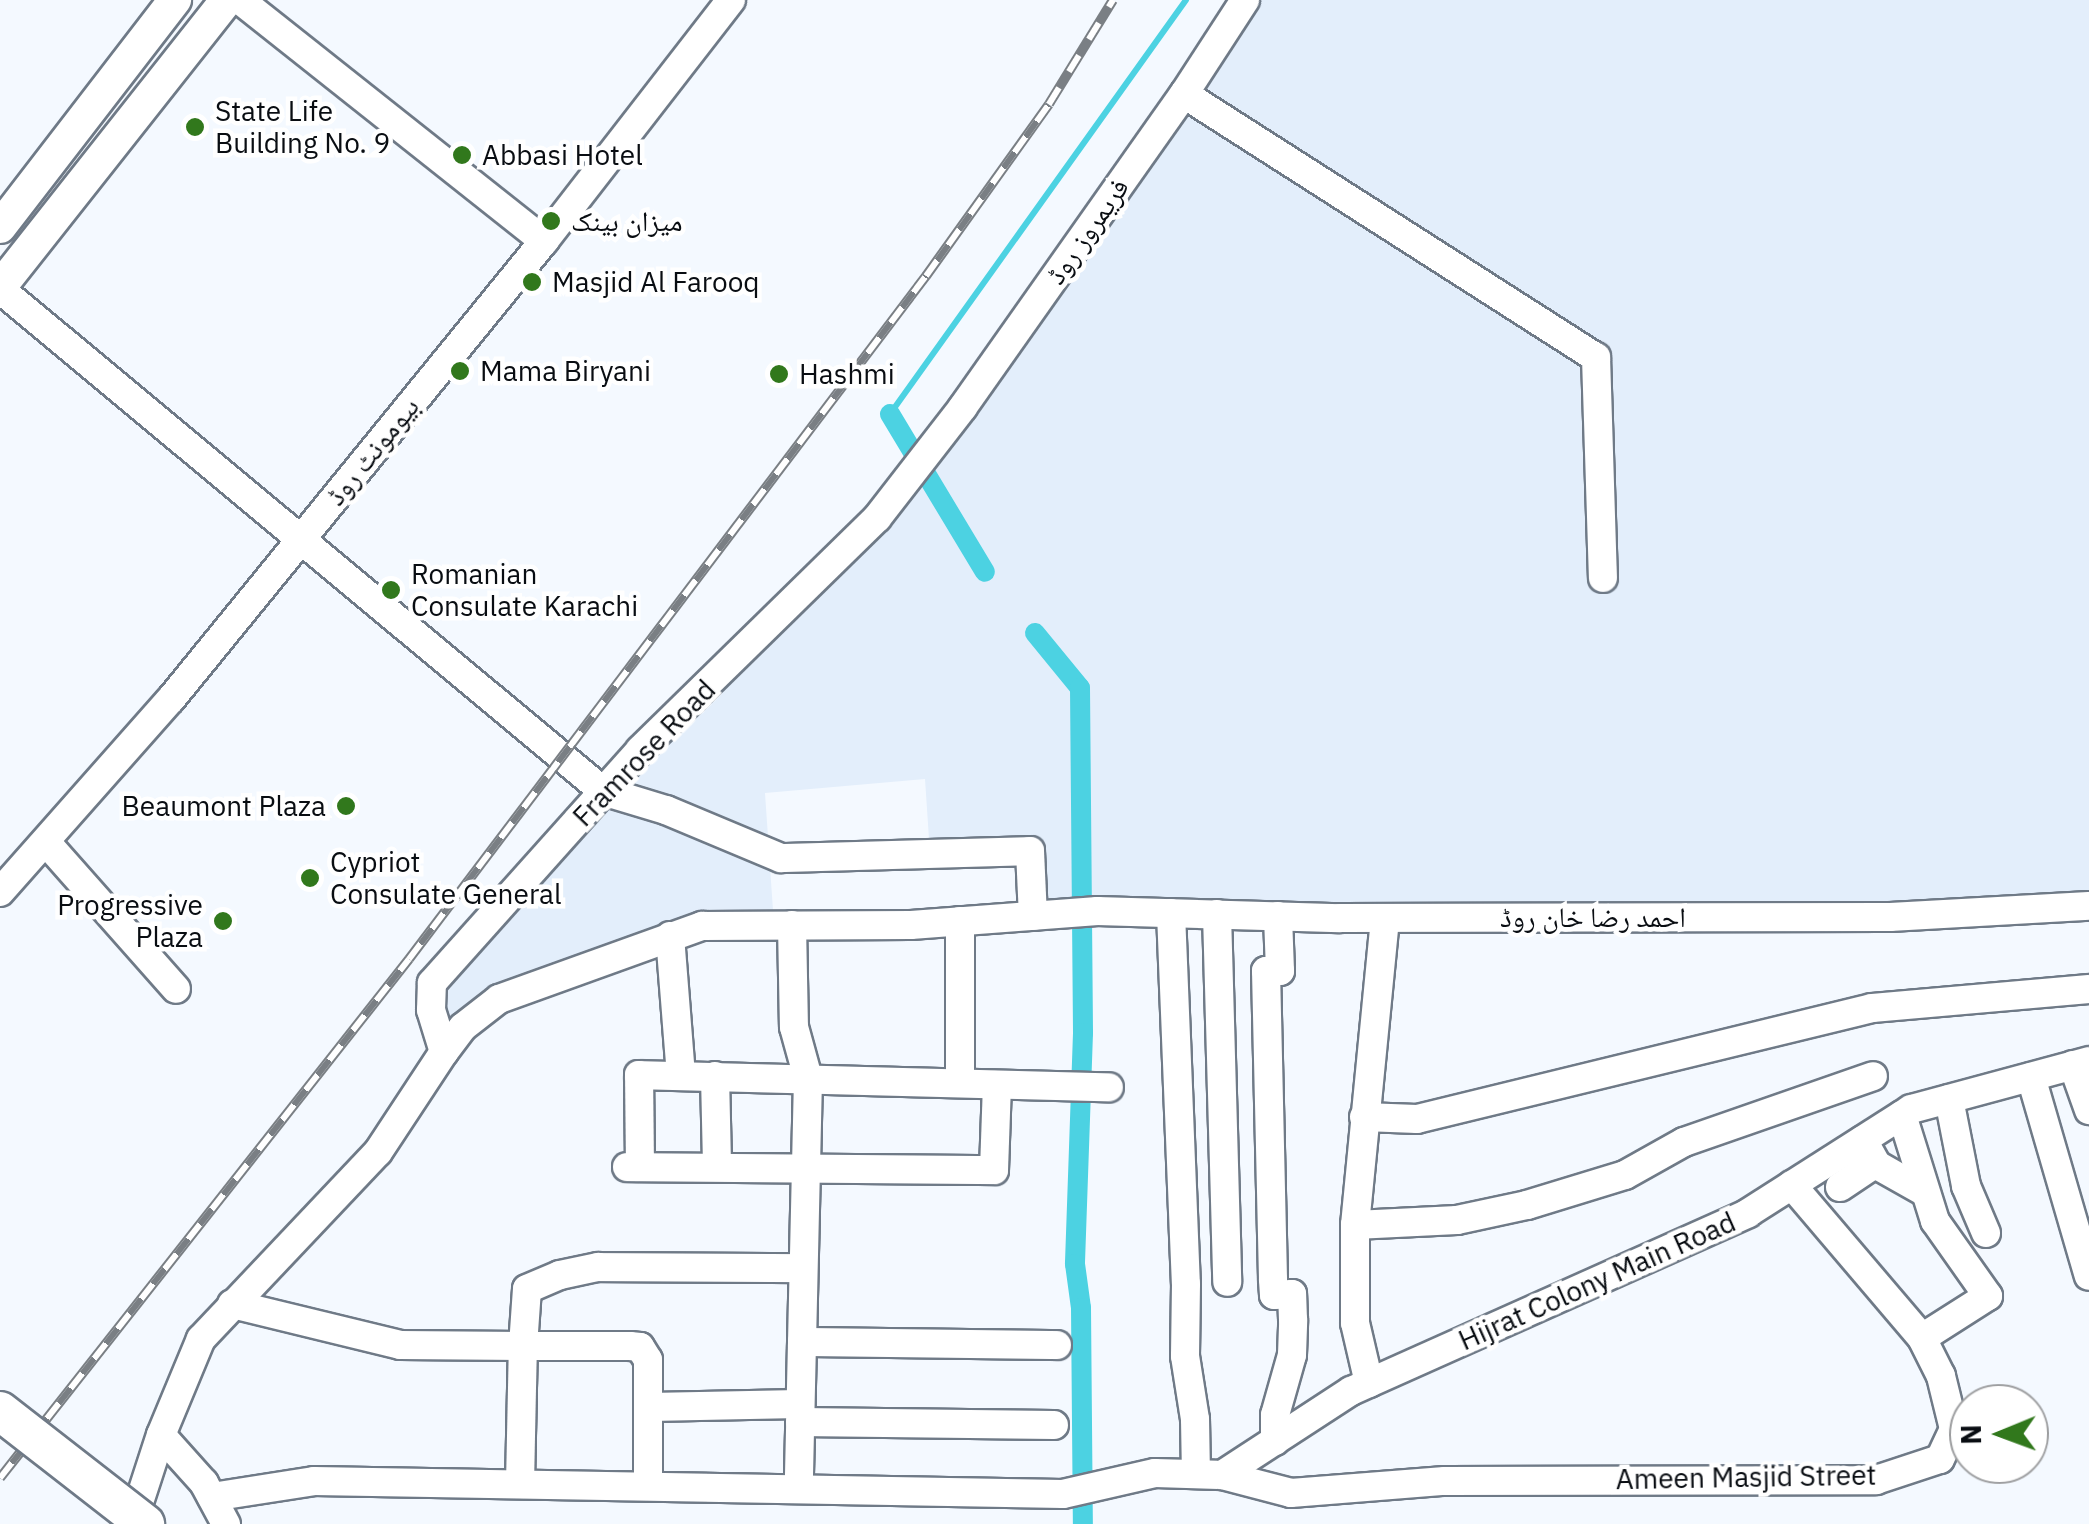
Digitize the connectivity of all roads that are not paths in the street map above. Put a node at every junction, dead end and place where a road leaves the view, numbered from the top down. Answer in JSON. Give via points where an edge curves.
{"nodes":[{"id":1,"x":175,"y":0,"type":"edge"},
{"id":2,"x":227,"y":0,"type":"edge"},
{"id":3,"x":240,"y":0,"type":"edge"},
{"id":4,"x":731,"y":0,"type":"edge"},
{"id":5,"x":1245,"y":0,"type":"edge"},
{"id":6,"x":1184,"y":94,"type":"junction"},
{"id":7,"x":0,"y":227,"type":"edge"},
{"id":8,"x":544,"y":241,"type":"junction"},
{"id":9,"x":0,"y":288,"type":"edge"},
{"id":10,"x":905,"y":483,"type":"joint"},
{"id":11,"x":300,"y":539,"type":"junction"},
{"id":12,"x":1603,"y":578,"type":"dead end"},
{"id":13,"x":603,"y":792,"type":"junction"},
{"id":14,"x":46,"y":842,"type":"junction"},
{"id":15,"x":0,"y":892,"type":"edge"},
{"id":16,"x":2089,"y":906,"type":"edge"},
{"id":17,"x":1171,"y":913,"type":"junction"},
{"id":18,"x":1217,"y":914,"type":"junction"},
{"id":19,"x":1033,"y":916,"type":"junction"},
{"id":20,"x":1278,"y":916,"type":"junction"},
{"id":21,"x":1385,"y":918,"type":"junction"},
{"id":22,"x":960,"y":921,"type":"junction"},
{"id":23,"x":792,"y":926,"type":"junction"},
{"id":24,"x":670,"y":936,"type":"junction"},
{"id":25,"x":2089,"y":988,"type":"edge"},
{"id":26,"x":176,"y":989,"type":"dead end"},
{"id":27,"x":444,"y":1052,"type":"junction"},
{"id":28,"x":2081,"y":1063,"type":"edge"},
{"id":29,"x":681,"y":1076,"type":"junction"},
{"id":30,"x":716,"y":1076,"type":"junction"},
{"id":31,"x":1873,"y":1076,"type":"dead end"},
{"id":32,"x":2031,"y":1077,"type":"junction"},
{"id":33,"x":808,"y":1078,"type":"junction"},
{"id":34,"x":960,"y":1083,"type":"junction"},
{"id":35,"x":997,"y":1084,"type":"junction"},
{"id":36,"x":1109,"y":1087,"type":"dead end"},
{"id":37,"x":1949,"y":1099,"type":"junction"},
{"id":38,"x":2089,"y":1110,"type":"edge"},
{"id":39,"x":1902,"y":1115,"type":"junction"},
{"id":40,"x":1364,"y":1116,"type":"junction"},
{"id":41,"x":1869,"y":1152,"type":"junction"},
{"id":42,"x":717,"y":1166,"type":"junction"},
{"id":43,"x":806,"y":1166,"type":"junction"},
{"id":44,"x":1792,"y":1185,"type":"junction"},
{"id":45,"x":1840,"y":1187,"type":"dead end"},
{"id":46,"x":1923,"y":1190,"type":"junction"},
{"id":47,"x":1355,"y":1225,"type":"junction"},
{"id":48,"x":1986,"y":1233,"type":"dead end"},
{"id":49,"x":803,"y":1268,"type":"junction"},
{"id":50,"x":2089,"y":1276,"type":"edge"},
{"id":51,"x":1273,"y":1279,"type":"junction"},
{"id":52,"x":1227,"y":1282,"type":"junction"},
{"id":53,"x":1186,"y":1284,"type":"junction"},
{"id":54,"x":232,"y":1304,"type":"junction"},
{"id":55,"x":1922,"y":1338,"type":"junction"},
{"id":56,"x":802,"y":1342,"type":"junction"},
{"id":57,"x":1057,"y":1345,"type":"dead end"},
{"id":58,"x":523,"y":1346,"type":"junction"},
{"id":59,"x":1369,"y":1384,"type":"junction"},
{"id":60,"x":650,"y":1408,"type":"junction"},
{"id":61,"x":0,"y":1411,"type":"edge"},
{"id":62,"x":800,"y":1413,"type":"junction"},
{"id":63,"x":1054,"y":1425,"type":"dead end"},
{"id":64,"x":161,"y":1435,"type":"junction"},
{"id":65,"x":1276,"y":1441,"type":"junction"},
{"id":66,"x":1209,"y":1475,"type":"junction"},
{"id":67,"x":520,"y":1484,"type":"junction"},
{"id":68,"x":648,"y":1486,"type":"junction"},
{"id":69,"x":799,"y":1489,"type":"junction"},
{"id":70,"x":212,"y":1498,"type":"junction"},
{"id":71,"x":132,"y":1524,"type":"edge"},
{"id":72,"x":146,"y":1524,"type":"edge"},
{"id":73,"x":226,"y":1524,"type":"edge"}],
"edges":[{"from":1,"to":7,"type":"main road"},
{"from":2,"to":9,"type":"main road"},
{"from":3,"to":8,"type":"street"},
{"from":4,"to":8,"type":"street","name":"بیومونٹ روڈ"},
{"from":5,"to":6,"type":"street","name":"فریمروز روڈ"},
{"from":6,"to":10,"type":"street","name":"فریمروز روڈ"},
{"from":6,"to":12,"type":"street","via":[[1596,357]]},
{"from":8,"to":11,"type":"street","name":"بیومونٹ روڈ"},
{"from":9,"to":11,"type":"street"},
{"from":10,"to":13,"type":"street","name":"Framrose Road"},
{"from":11,"to":13,"type":"street"},
{"from":11,"to":14,"type":"street","name":"بیومونٹ روڈ"},
{"from":13,"to":19,"type":"street","via":[[666,810],[781,858],[1030,851]]},
{"from":13,"to":27,"type":"street","name":"Framrose Road","via":[[432,984],[431,1010]]},
{"from":14,"to":15,"type":"street","name":"بیومونٹ روڈ"},
{"from":14,"to":26,"type":"street"},
{"from":16,"to":21,"type":"street","name":"احمد رضا خان روڈ","via":[[1890,917]]},
{"from":17,"to":18,"type":"street","name":"احمد رضا خان روڈ"},
{"from":17,"to":19,"type":"street","name":"احمد رضا خان روڈ"},
{"from":17,"to":53,"type":"street"},
{"from":18,"to":20,"type":"street","name":"احمد رضا خان روڈ"},
{"from":18,"to":52,"type":"street"},
{"from":19,"to":22,"type":"street","name":"احمد رضا خان روڈ"},
{"from":20,"to":21,"type":"street","name":"احمد رضا خان روڈ"},
{"from":20,"to":51,"type":"street","via":[[1280,971],[1266,971]]},
{"from":21,"to":40,"type":"street"},
{"from":22,"to":23,"type":"street","name":"احمد رضا خان روڈ"},
{"from":22,"to":34,"type":"street"},
{"from":23,"to":24,"type":"street","name":"احمد رضا خان روڈ","via":[[702,926]]},
{"from":23,"to":33,"type":"street","via":[[794,1027]]},
{"from":24,"to":27,"type":"street","name":"احمد رضا خان روڈ","via":[[499,998]]},
{"from":24,"to":29,"type":"street"},
{"from":25,"to":40,"type":"street","via":[[1872,1008],[1417,1119]]},
{"from":27,"to":54,"type":"street","via":[[378,1152]]},
{"from":28,"to":32,"type":"street","name":"Hijrat Colony Main Road"},
{"from":28,"to":38,"type":"street"},
{"from":29,"to":30,"type":"street"},
{"from":29,"to":42,"type":"street","via":[[639,1075],[634,1167]]},
{"from":30,"to":33,"type":"street"},
{"from":30,"to":42,"type":"street"},
{"from":31,"to":47,"type":"street","via":[[1684,1142],[1625,1175],[1527,1205],[1457,1220]]},
{"from":32,"to":37,"type":"street","name":"Hijrat Colony Main Road"},
{"from":32,"to":50,"type":"street"},
{"from":33,"to":34,"type":"street"},
{"from":33,"to":43,"type":"street"},
{"from":34,"to":35,"type":"street"},
{"from":35,"to":36,"type":"street"},
{"from":35,"to":43,"type":"street","via":[[994,1170]]},
{"from":37,"to":39,"type":"street","name":"Hijrat Colony Main Road"},
{"from":37,"to":48,"type":"street","via":[[1966,1186]]},
{"from":39,"to":41,"type":"street","name":"Hijrat Colony Main Road"},
{"from":39,"to":46,"type":"street"},
{"from":40,"to":47,"type":"street"},
{"from":41,"to":44,"type":"street","name":"Hijrat Colony Main Road"},
{"from":41,"to":45,"type":"street"},
{"from":41,"to":46,"type":"street"},
{"from":42,"to":43,"type":"street"},
{"from":43,"to":49,"type":"street"},
{"from":44,"to":55,"type":"street","name":"Ameen Masjid Street"},
{"from":44,"to":59,"type":"street","name":"Hijrat Colony Main Road","via":[[1748,1213]]},
{"from":46,"to":55,"type":"street","via":[[1935,1221],[1988,1296]]},
{"from":47,"to":59,"type":"street","via":[[1354,1323]]},
{"from":49,"to":56,"type":"street"},
{"from":49,"to":58,"type":"street","via":[[598,1267],[560,1275],[527,1289]]},
{"from":51,"to":52,"type":"street"},
{"from":51,"to":65,"type":"street","via":[[1274,1295],[1292,1294],[1293,1320]]},
{"from":52,"to":53,"type":"street"},
{"from":53,"to":66,"type":"street","via":[[1184,1356]]},
{"from":54,"to":58,"type":"street","via":[[400,1345]]},
{"from":54,"to":64,"type":"street","via":[[201,1338]]},
{"from":55,"to":66,"type":"street","name":"Ameen Masjid Street","via":[[1941,1376],[1954,1430],[1940,1459],[1876,1480],[1445,1481],[1291,1493]]},
{"from":56,"to":57,"type":"street"},
{"from":56,"to":62,"type":"street"},
{"from":58,"to":60,"type":"street","via":[[640,1348],[648,1360]]},
{"from":58,"to":67,"type":"street"},
{"from":59,"to":65,"type":"street","name":"Hijrat Colony Main Road"},
{"from":60,"to":62,"type":"street"},
{"from":60,"to":68,"type":"street"},
{"from":61,"to":72,"type":"highway","bridge":true},
{"from":62,"to":63,"type":"street"},
{"from":62,"to":69,"type":"street"},
{"from":64,"to":70,"type":"street"},
{"from":64,"to":71,"type":"street"},
{"from":65,"to":66,"type":"street","name":"Hijrat Colony Main Road"},
{"from":66,"to":69,"type":"street","via":[[1155,1473],[1063,1494]]},
{"from":67,"to":68,"type":"street"},
{"from":67,"to":70,"type":"street","via":[[314,1481]]},
{"from":68,"to":69,"type":"street"},
{"from":70,"to":73,"type":"street"}]}
